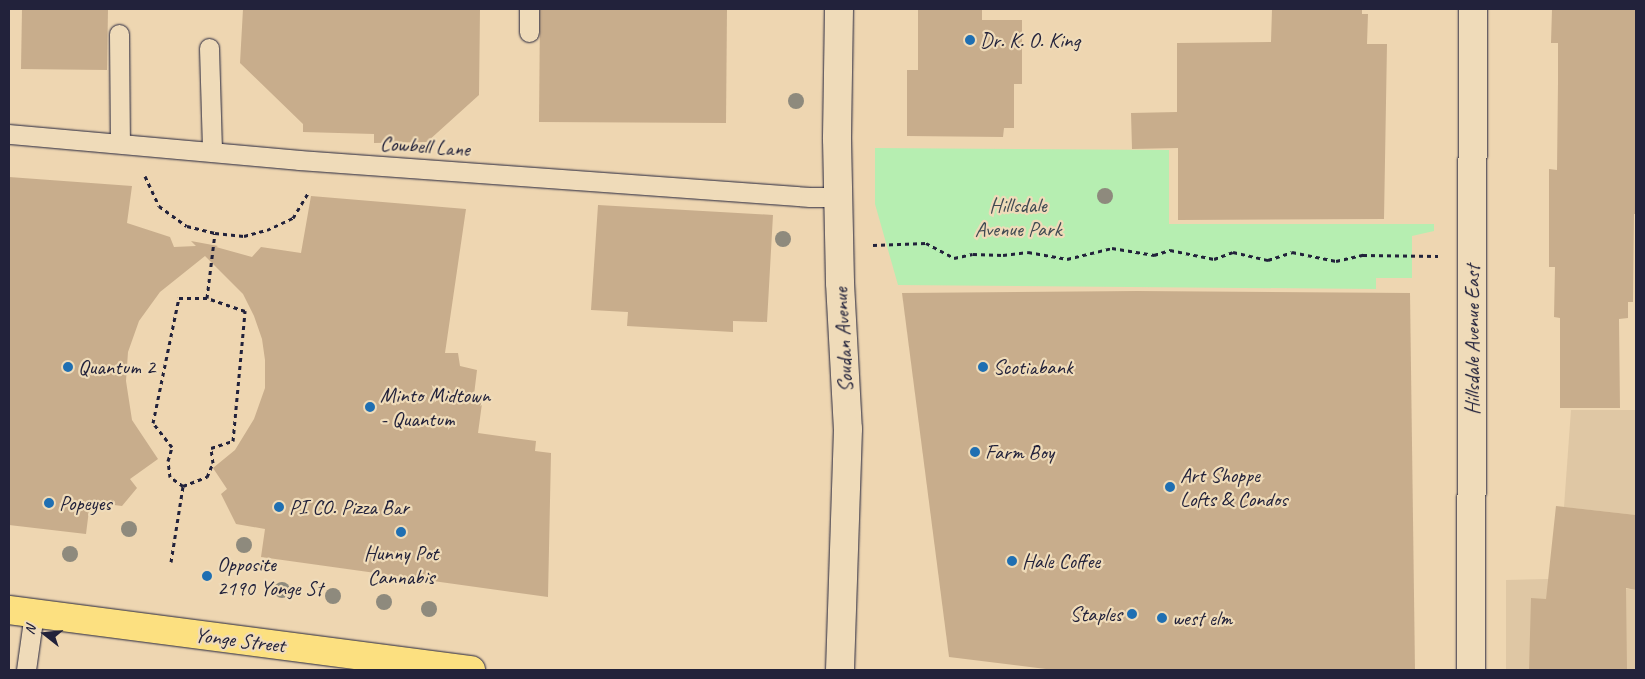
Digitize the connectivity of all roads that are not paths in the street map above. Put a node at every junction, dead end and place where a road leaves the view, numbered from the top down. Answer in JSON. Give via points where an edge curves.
{"nodes":[{"id":1,"x":529,"y":9,"type":"edge"},
{"id":2,"x":839,"y":9,"type":"edge"},
{"id":3,"x":1473,"y":9,"type":"edge"},
{"id":4,"x":529,"y":32,"type":"dead end"},
{"id":5,"x":119,"y":34,"type":"dead end"},
{"id":6,"x":209,"y":48,"type":"dead end"},
{"id":7,"x":9,"y":134,"type":"edge"},
{"id":8,"x":120,"y":143,"type":"junction"},
{"id":9,"x":212,"y":151,"type":"junction"},
{"id":10,"x":839,"y":197,"type":"junction"},
{"id":11,"x":21,"y":612,"type":"edge"},
{"id":12,"x":26,"y":670,"type":"edge"},
{"id":13,"x":471,"y":670,"type":"edge"},
{"id":14,"x":840,"y":670,"type":"edge"},
{"id":15,"x":1470,"y":670,"type":"edge"}],
"edges":[{"from":1,"to":4,"type":"lane"},
{"from":2,"to":10,"type":"street","name":"Soudan Avenue"},
{"from":3,"to":15,"type":"street","name":"Hillsdale Avenue East"},
{"from":5,"to":8,"type":"lane"},
{"from":6,"to":9,"type":"lane"},
{"from":7,"to":8,"type":"lane","name":"Cowbell Lane"},
{"from":8,"to":9,"type":"lane","name":"Cowbell Lane"},
{"from":9,"to":10,"type":"lane","name":"Cowbell Lane","via":[[324,162]]},
{"from":10,"to":14,"type":"street","name":"Soudan Avenue","via":[[848,429]]},
{"from":11,"to":12,"type":"lane"},
{"from":11,"to":13,"type":"main road","name":"Yonge Street"}]}
